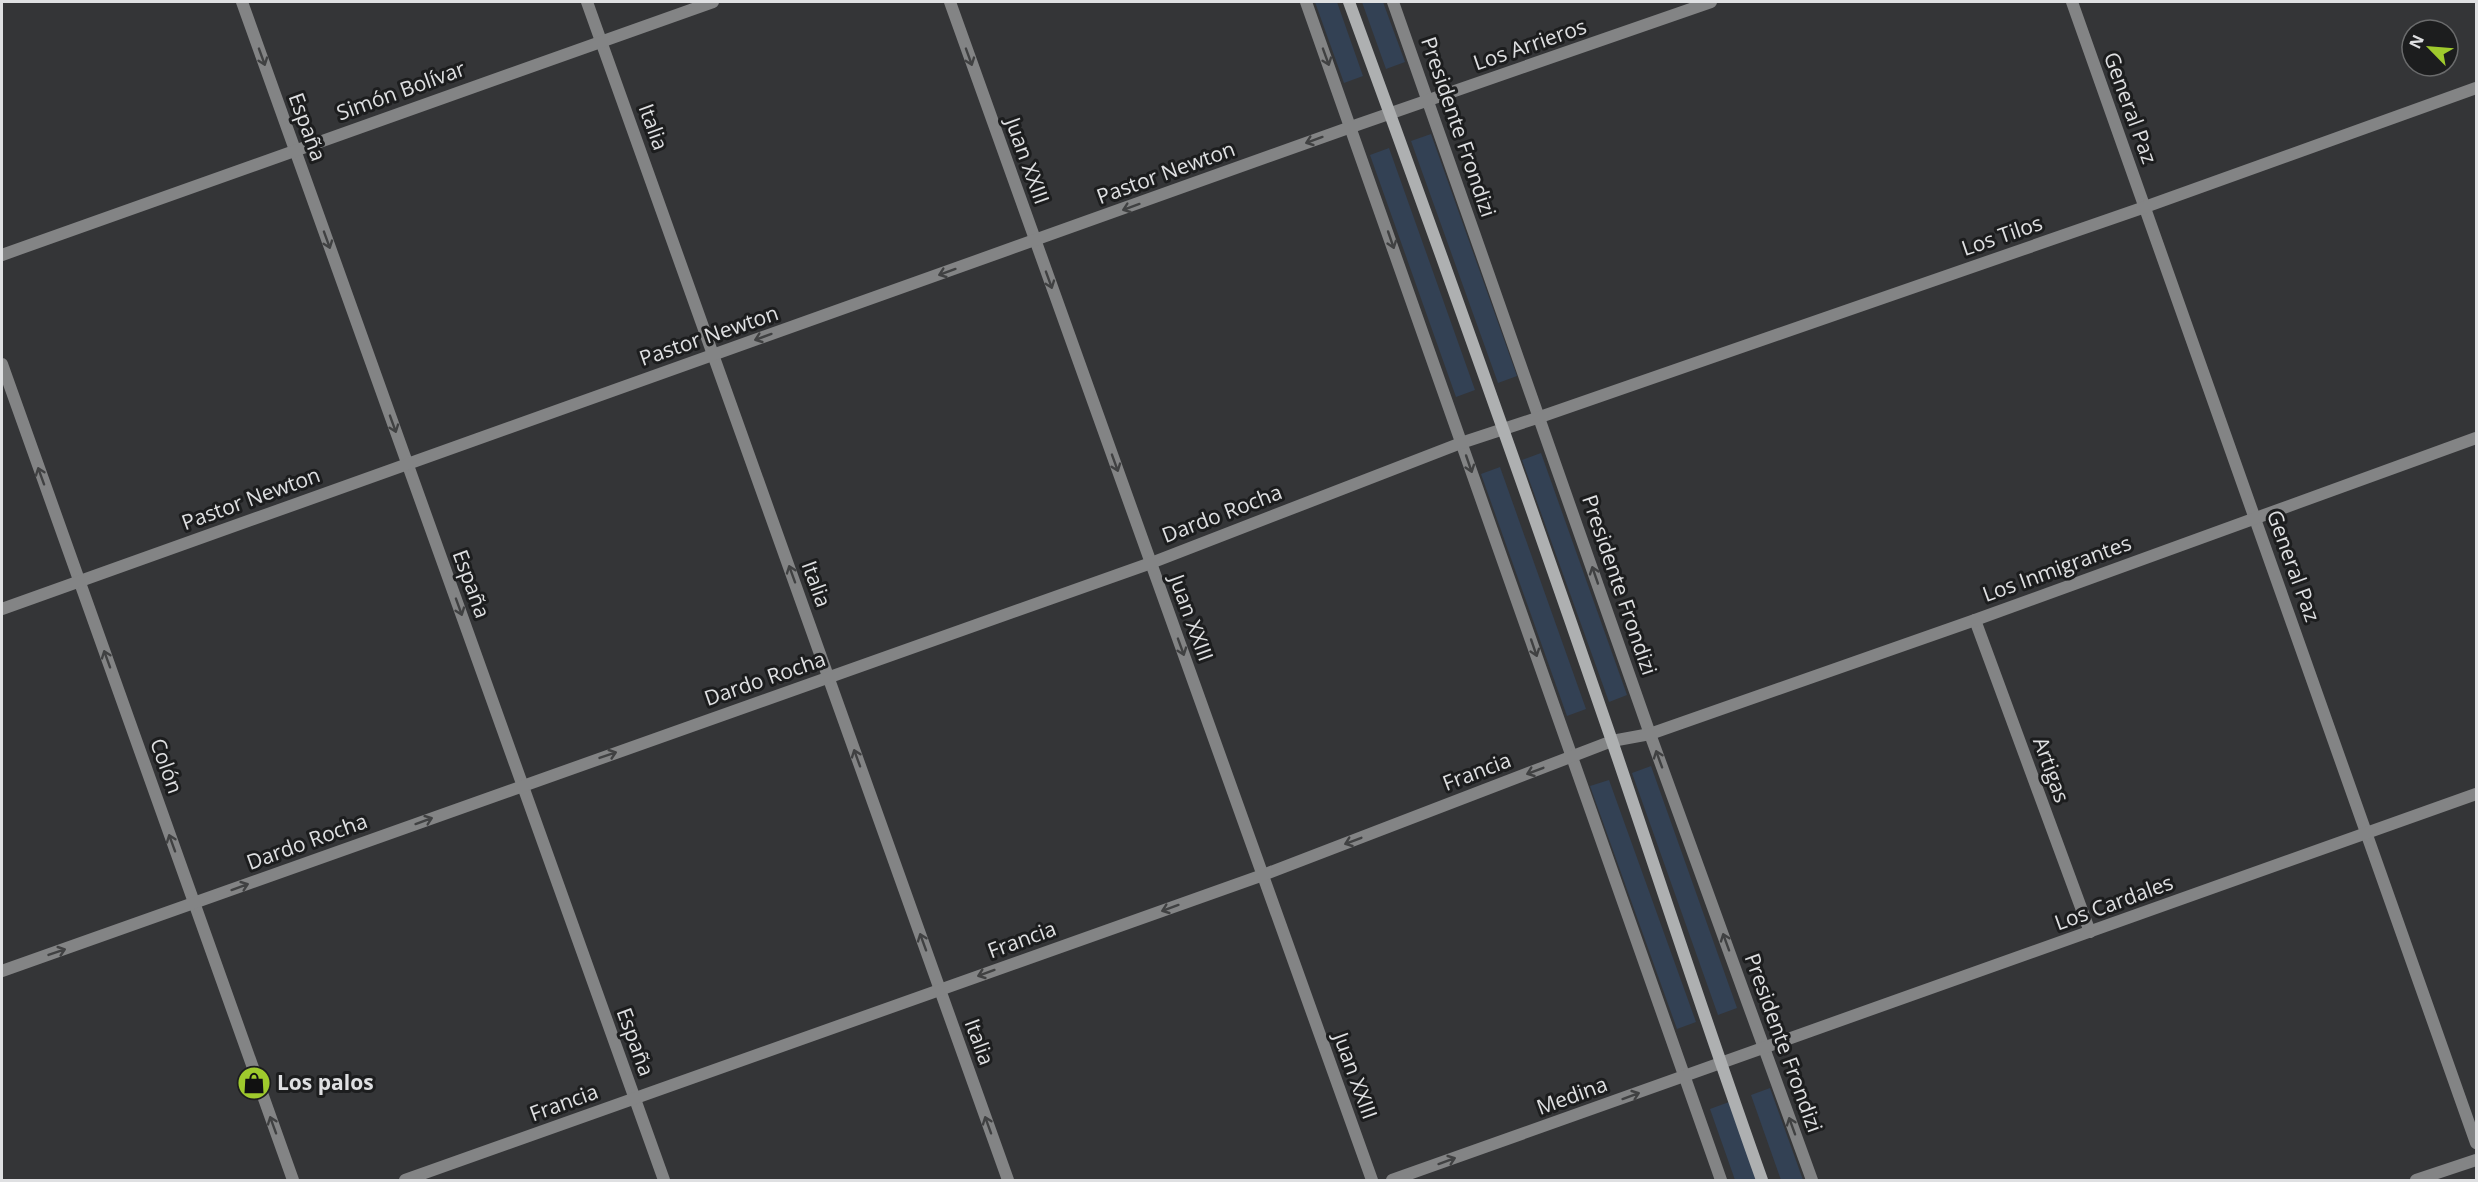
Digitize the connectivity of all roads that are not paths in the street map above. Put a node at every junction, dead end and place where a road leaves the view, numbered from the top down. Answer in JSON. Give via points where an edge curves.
{"nodes":[{"id":1,"x":242,"y":2,"type":"edge"},
{"id":2,"x":587,"y":2,"type":"edge"},
{"id":3,"x":713,"y":2,"type":"edge"},
{"id":4,"x":950,"y":2,"type":"edge"},
{"id":5,"x":1306,"y":2,"type":"edge"},
{"id":6,"x":1349,"y":2,"type":"edge"},
{"id":7,"x":1393,"y":2,"type":"edge"},
{"id":8,"x":1711,"y":2,"type":"edge"},
{"id":9,"x":2072,"y":2,"type":"edge"},
{"id":10,"x":601,"y":41,"type":"junction"},
{"id":11,"x":2476,"y":88,"type":"edge"},
{"id":12,"x":1429,"y":101,"type":"junction"},
{"id":13,"x":1390,"y":114,"type":"junction"},
{"id":14,"x":1351,"y":127,"type":"junction"},
{"id":15,"x":295,"y":150,"type":"junction"},
{"id":16,"x":2145,"y":207,"type":"junction"},
{"id":17,"x":1035,"y":241,"type":"junction"},
{"id":18,"x":2,"y":255,"type":"edge"},
{"id":19,"x":714,"y":355,"type":"junction"},
{"id":20,"x":2,"y":364,"type":"edge"},
{"id":21,"x":1540,"y":417,"type":"junction"},
{"id":22,"x":1503,"y":430,"type":"junction"},
{"id":23,"x":2476,"y":438,"type":"edge"},
{"id":24,"x":1461,"y":442,"type":"junction"},
{"id":25,"x":407,"y":463,"type":"junction"},
{"id":26,"x":2255,"y":518,"type":"junction"},
{"id":27,"x":1151,"y":563,"type":"junction"},
{"id":28,"x":79,"y":582,"type":"junction"},
{"id":29,"x":2,"y":609,"type":"edge"},
{"id":30,"x":1975,"y":620,"type":"junction"},
{"id":31,"x":828,"y":677,"type":"junction"},
{"id":32,"x":1650,"y":734,"type":"junction"},
{"id":33,"x":1612,"y":741,"type":"junction"},
{"id":34,"x":1572,"y":757,"type":"junction"},
{"id":35,"x":523,"y":785,"type":"junction"},
{"id":36,"x":2476,"y":794,"type":"edge"},
{"id":37,"x":2367,"y":833,"type":"junction"},
{"id":38,"x":1263,"y":875,"type":"junction"},
{"id":39,"x":194,"y":904,"type":"junction"},
{"id":40,"x":2090,"y":932,"type":"junction"},
{"id":41,"x":2,"y":972,"type":"edge"},
{"id":42,"x":940,"y":990,"type":"junction"},
{"id":43,"x":1764,"y":1048,"type":"junction"},
{"id":44,"x":1720,"y":1064,"type":"junction"},
{"id":45,"x":1686,"y":1077,"type":"junction"},
{"id":46,"x":635,"y":1098,"type":"junction"},
{"id":47,"x":2476,"y":1143,"type":"edge"},
{"id":48,"x":2476,"y":1160,"type":"edge"},
{"id":49,"x":293,"y":1180,"type":"edge"},
{"id":50,"x":405,"y":1180,"type":"edge"},
{"id":51,"x":664,"y":1180,"type":"edge"},
{"id":52,"x":1008,"y":1180,"type":"edge"},
{"id":53,"x":1372,"y":1180,"type":"edge"},
{"id":54,"x":1392,"y":1180,"type":"edge"},
{"id":55,"x":1721,"y":1180,"type":"edge"},
{"id":56,"x":1762,"y":1180,"type":"edge"},
{"id":57,"x":1812,"y":1180,"type":"edge"},
{"id":58,"x":2416,"y":1180,"type":"edge"}],
"edges":[{"from":1,"to":15,"type":"street","name":"España","one_way":true},
{"from":2,"to":10,"type":"street","name":"Italia"},
{"from":3,"to":10,"type":"street","name":"Simón Bolívar"},
{"from":4,"to":17,"type":"street","name":"Juan XXIII","one_way":true},
{"from":5,"to":14,"type":"street","one_way":true},
{"from":6,"to":13,"type":"main road"},
{"from":7,"to":12,"type":"street","name":"Presidente Frondizi"},
{"from":8,"to":12,"type":"street","name":"Los Arrieros"},
{"from":9,"to":16,"type":"street","name":"General Paz"},
{"from":10,"to":15,"type":"street","name":"Simón Bolívar"},
{"from":10,"to":19,"type":"street","name":"Italia"},
{"from":11,"to":16,"type":"street","name":"Los Tilos"},
{"from":12,"to":13,"type":"street","name":"Pastor Newton"},
{"from":12,"to":21,"type":"street","name":"Presidente Frondizi"},
{"from":13,"to":14,"type":"street","name":"Pastor Newton"},
{"from":13,"to":22,"type":"main road"},
{"from":14,"to":17,"type":"street","name":"Pastor Newton","one_way":true},
{"from":14,"to":24,"type":"street","one_way":true},
{"from":15,"to":18,"type":"street","name":"Simón Bolívar"},
{"from":15,"to":25,"type":"street","name":"España","one_way":true},
{"from":16,"to":21,"type":"street","name":"Los Tilos"},
{"from":16,"to":26,"type":"street","name":"General Paz"},
{"from":17,"to":19,"type":"street","name":"Pastor Newton","one_way":true},
{"from":17,"to":27,"type":"street","name":"Juan XXIII","one_way":true},
{"from":19,"to":25,"type":"street","name":"Pastor Newton"},
{"from":31,"to":19,"type":"street","name":"Italia","one_way":true},
{"from":28,"to":20,"type":"street","name":"Colón","one_way":true},
{"from":21,"to":22,"type":"street","name":"Dardo Rocha"},
{"from":32,"to":21,"type":"street","name":"Presidente Frondizi","one_way":true},
{"from":22,"to":24,"type":"street","name":"Dardo Rocha"},
{"from":22,"to":33,"type":"main road"},
{"from":23,"to":26,"type":"street","name":"Los Inmigrantes"},
{"from":24,"to":27,"type":"street","name":"Dardo Rocha"},
{"from":24,"to":34,"type":"street","one_way":true},
{"from":25,"to":28,"type":"street","name":"Pastor Newton"},
{"from":25,"to":35,"type":"street","name":"España","one_way":true},
{"from":26,"to":30,"type":"street","name":"Los Inmigrantes"},
{"from":26,"to":37,"type":"street","name":"General Paz"},
{"from":27,"to":31,"type":"street","name":"Dardo Rocha"},
{"from":27,"to":38,"type":"street","name":"Juan XXIII","one_way":true},
{"from":28,"to":29,"type":"street","name":"Pastor Newton"},
{"from":39,"to":28,"type":"street","name":"Colón","one_way":true},
{"from":30,"to":32,"type":"street","name":"Los Inmigrantes"},
{"from":30,"to":40,"type":"street","name":"Artigas"},
{"from":35,"to":31,"type":"street","name":"Dardo Rocha","one_way":true},
{"from":42,"to":31,"type":"street","name":"Italia","one_way":true},
{"from":32,"to":33,"type":"street","name":"Francia"},
{"from":43,"to":32,"type":"street","name":"Presidente Frondizi","one_way":true},
{"from":33,"to":34,"type":"street","name":"Francia"},
{"from":33,"to":44,"type":"main road"},
{"from":34,"to":38,"type":"street","name":"Francia","one_way":true},
{"from":34,"to":45,"type":"street"},
{"from":39,"to":35,"type":"street","name":"Dardo Rocha","one_way":true},
{"from":35,"to":46,"type":"street","name":"España"},
{"from":36,"to":37,"type":"street","name":"Los Cardales"},
{"from":37,"to":40,"type":"street","name":"Los Cardales"},
{"from":37,"to":47,"type":"street","name":"General Paz"},
{"from":38,"to":42,"type":"street","name":"Francia","one_way":true},
{"from":38,"to":53,"type":"street","name":"Juan XXIII"},
{"from":41,"to":39,"type":"street","name":"Dardo Rocha","one_way":true},
{"from":49,"to":39,"type":"street","name":"Colón","one_way":true},
{"from":40,"to":43,"type":"street","name":"Los Cardales"},
{"from":42,"to":46,"type":"street","name":"Francia"},
{"from":52,"to":42,"type":"street","name":"Italia","one_way":true},
{"from":43,"to":44,"type":"street","name":"Medina"},
{"from":57,"to":43,"type":"street","name":"Presidente Frondizi","one_way":true},
{"from":44,"to":45,"type":"street","name":"Medina"},
{"from":44,"to":56,"type":"main road"},
{"from":54,"to":45,"type":"street","name":"Medina","one_way":true},
{"from":45,"to":55,"type":"street"},
{"from":46,"to":50,"type":"street","name":"Francia"},
{"from":46,"to":51,"type":"street","name":"España"},
{"from":48,"to":58,"type":"street"}]}
